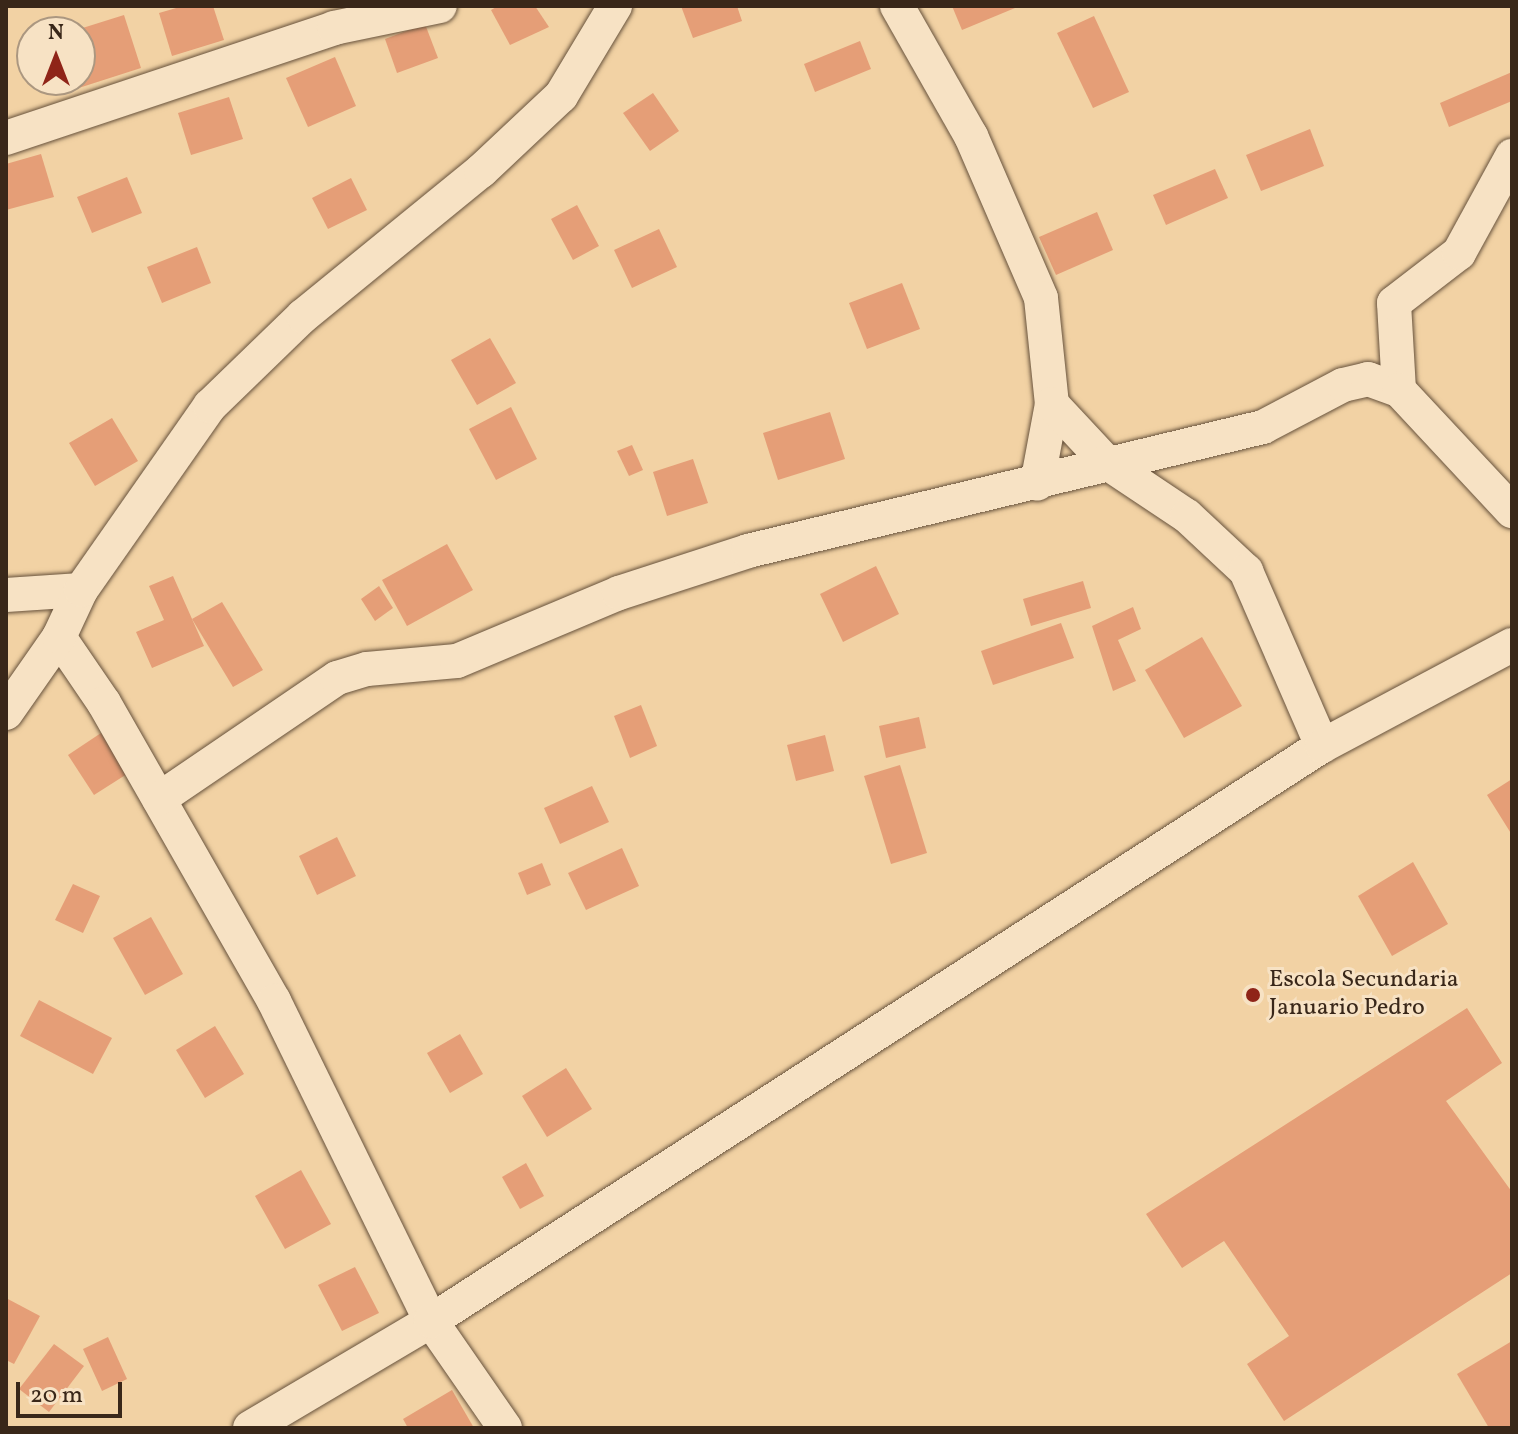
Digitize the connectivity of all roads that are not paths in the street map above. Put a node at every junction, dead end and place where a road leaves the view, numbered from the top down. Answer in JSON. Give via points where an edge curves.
{"nodes":[{"id":1,"x":440,"y":6,"type":"edge"},
{"id":2,"x":615,"y":6,"type":"edge"},
{"id":3,"x":897,"y":6,"type":"edge"},
{"id":4,"x":6,"y":138,"type":"edge"},
{"id":5,"x":1512,"y":156,"type":"edge"},
{"id":6,"x":1399,"y":390,"type":"junction"},
{"id":7,"x":1052,"y":404,"type":"junction"},
{"id":8,"x":1106,"y":462,"type":"junction"},
{"id":9,"x":1037,"y":484,"type":"junction"},
{"id":10,"x":1512,"y":511,"type":"edge"},
{"id":11,"x":81,"y":590,"type":"junction"},
{"id":12,"x":6,"y":595,"type":"edge"},
{"id":13,"x":59,"y":637,"type":"junction"},
{"id":14,"x":1512,"y":645,"type":"edge"},
{"id":15,"x":6,"y":713,"type":"edge"},
{"id":16,"x":1322,"y":746,"type":"junction"},
{"id":17,"x":159,"y":799,"type":"junction"},
{"id":18,"x":431,"y":1321,"type":"junction"},
{"id":19,"x":250,"y":1428,"type":"edge"},
{"id":20,"x":505,"y":1428,"type":"edge"}],
"edges":[{"from":1,"to":4,"type":"street","via":[[334,28]]},
{"from":2,"to":11,"type":"street","via":[[561,96],[481,171],[303,316],[210,406]]},
{"from":3,"to":7,"type":"street","via":[[971,136],[1041,298]]},
{"from":5,"to":6,"type":"street","via":[[1459,253],[1394,303]]},
{"from":6,"to":8,"type":"street","via":[[1368,379],[1343,385],[1263,427]]},
{"from":6,"to":10,"type":"street"},
{"from":7,"to":8,"type":"street"},
{"from":7,"to":9,"type":"street"},
{"from":8,"to":9,"type":"street"},
{"from":8,"to":16,"type":"street","via":[[1187,516],[1246,571]]},
{"from":9,"to":17,"type":"street","via":[[748,551],[619,593],[457,661],[367,669],[337,678]]},
{"from":11,"to":12,"type":"street"},
{"from":11,"to":13,"type":"street"},
{"from":13,"to":15,"type":"street"},
{"from":13,"to":17,"type":"street"},
{"from":14,"to":16,"type":"street"},
{"from":16,"to":18,"type":"street"},
{"from":17,"to":18,"type":"street","via":[[274,1001]]},
{"from":18,"to":19,"type":"street"},
{"from":18,"to":20,"type":"street"}]}
